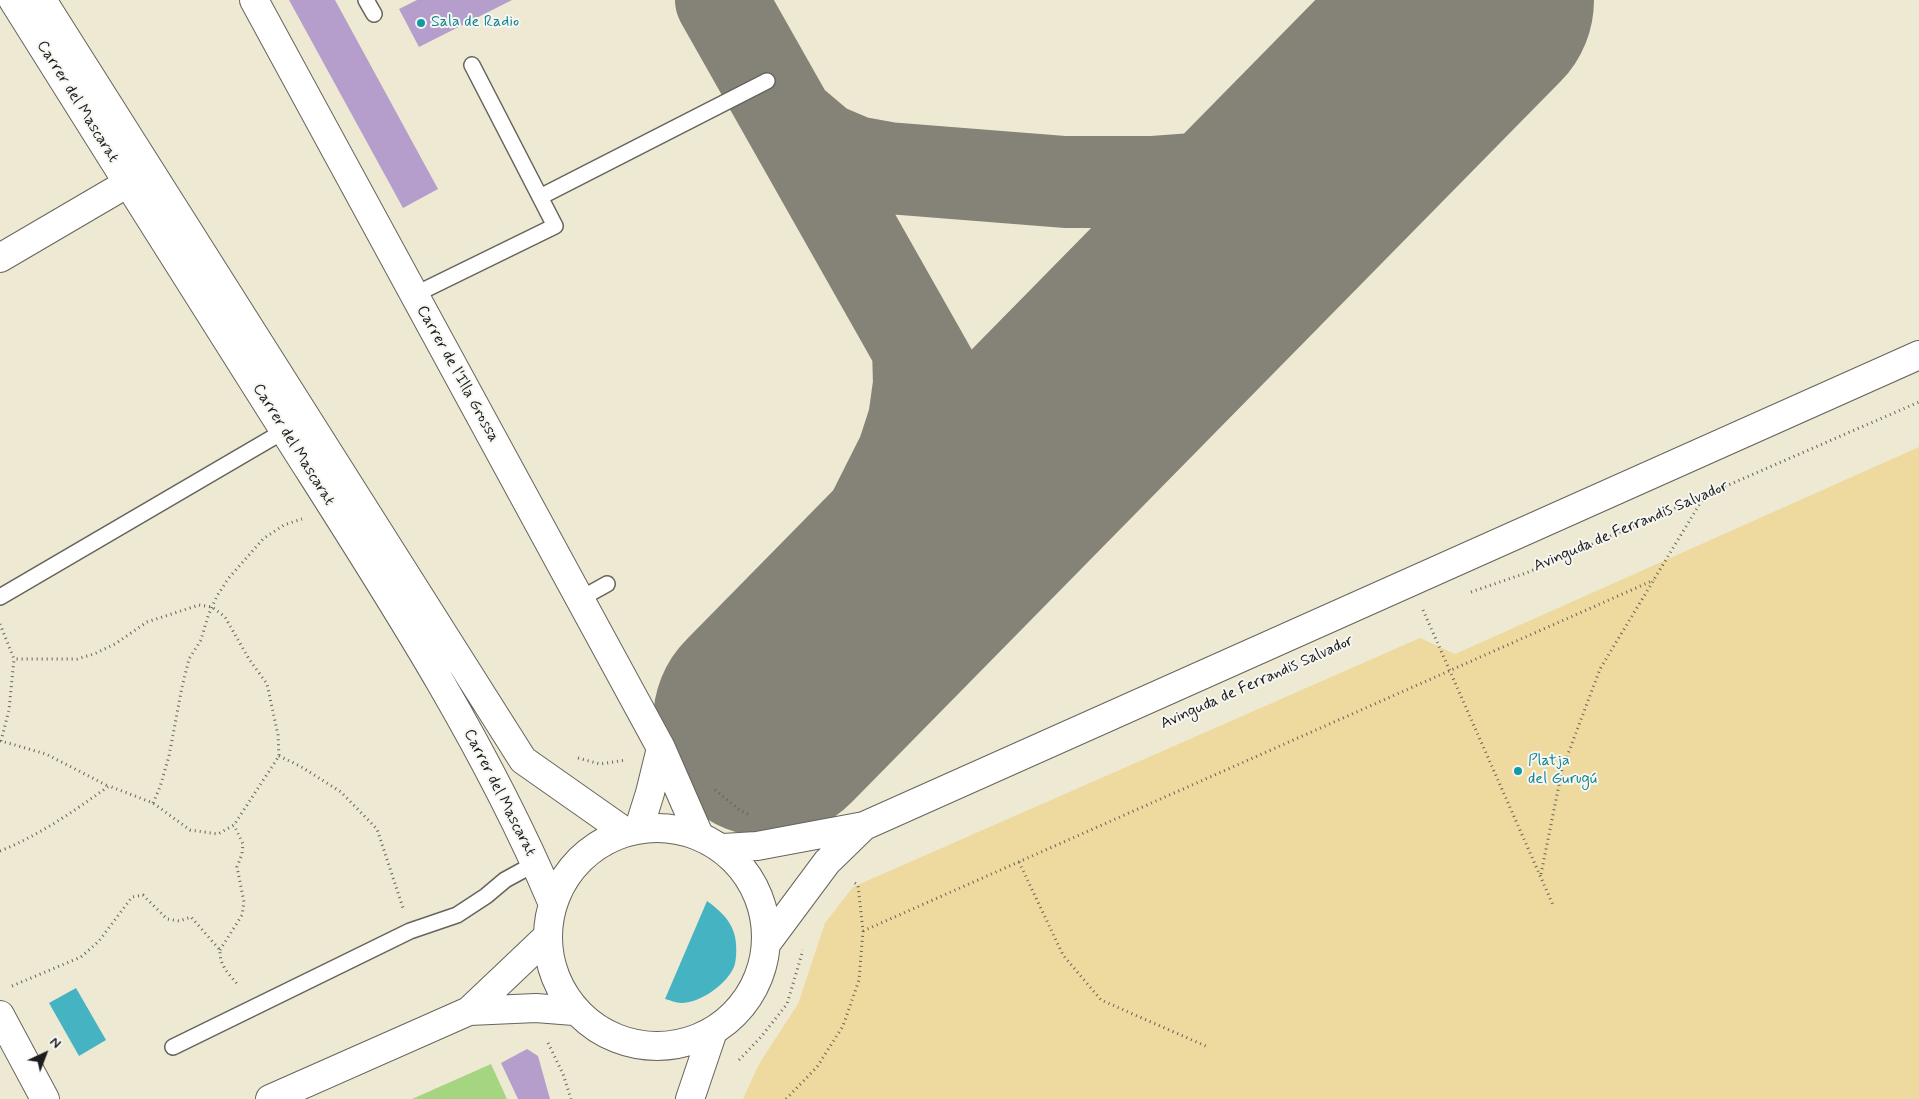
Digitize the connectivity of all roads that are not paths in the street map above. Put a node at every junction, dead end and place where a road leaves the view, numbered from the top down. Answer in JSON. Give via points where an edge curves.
{"nodes":[{"id":1,"x":13,"y":0,"type":"edge"},
{"id":2,"x":42,"y":0,"type":"edge"},
{"id":3,"x":254,"y":0,"type":"edge"},
{"id":4,"x":366,"y":0,"type":"edge"},
{"id":5,"x":374,"y":14,"type":"dead end"},
{"id":6,"x":472,"y":65,"type":"dead end"},
{"id":7,"x":767,"y":81,"type":"dead end"},
{"id":8,"x":128,"y":183,"type":"junction"},
{"id":9,"x":540,"y":197,"type":"junction"},
{"id":10,"x":0,"y":258,"type":"edge"},
{"id":11,"x":414,"y":295,"type":"junction"},
{"id":12,"x":1919,"y":355,"type":"edge"},
{"id":13,"x":284,"y":431,"type":"junction"},
{"id":14,"x":607,"y":584,"type":"dead end"},
{"id":15,"x":0,"y":597,"type":"edge"},
{"id":16,"x":580,"y":599,"type":"junction"},
{"id":17,"x":661,"y":748,"type":"junction"},
{"id":18,"x":864,"y":826,"type":"junction"},
{"id":19,"x":631,"y":830,"type":"junction"},
{"id":20,"x":699,"y":835,"type":"junction"},
{"id":21,"x":723,"y":848,"type":"junction"},
{"id":22,"x":536,"y":863,"type":"junction"},
{"id":23,"x":552,"y":902,"type":"junction"},
{"id":24,"x":546,"y":938,"type":"junction"},
{"id":25,"x":769,"y":940,"type":"junction"},
{"id":26,"x":469,"y":1011,"type":"junction"},
{"id":27,"x":574,"y":1011,"type":"junction"},
{"id":28,"x":0,"y":1015,"type":"edge"},
{"id":29,"x":712,"y":1034,"type":"junction"},
{"id":30,"x":172,"y":1047,"type":"dead end"},
{"id":31,"x":45,"y":1099,"type":"edge"},
{"id":32,"x":270,"y":1099,"type":"edge"},
{"id":33,"x":690,"y":1099,"type":"edge"}],
"edges":[{"from":1,"to":8,"type":"street","name":"Carrer del Mascarat"},
{"from":2,"to":19,"type":"street","name":"Carrer del Mascarat","via":[[523,760]]},
{"from":3,"to":11,"type":"street","name":"Carrer de l'Illa Grossa"},
{"from":4,"to":5,"type":"lane"},
{"from":6,"to":9,"type":"lane"},
{"from":7,"to":9,"type":"lane"},
{"from":8,"to":10,"type":"street"},
{"from":8,"to":13,"type":"street","name":"Carrer del Mascarat"},
{"from":9,"to":11,"type":"lane","via":[[555,226]]},
{"from":11,"to":16,"type":"street","name":"Carrer de l'Illa Grossa"},
{"from":12,"to":18,"type":"street","name":"Avinguda de Ferrandis Salvador"},
{"from":13,"to":15,"type":"lane"},
{"from":13,"to":22,"type":"street","name":"Carrer del Mascarat","via":[[417,641],[494,778]]},
{"from":14,"to":16,"type":"lane"},
{"from":16,"to":17,"type":"street","name":"Carrer de l'Illa Grossa"},
{"from":17,"to":19,"type":"street","via":[[650,793]]},
{"from":17,"to":20,"type":"street","name":"Carrer de l'Illa Grossa"},
{"from":18,"to":21,"type":"street","name":"Avinguda de Ferrandis Salvador","via":[[757,846]]},
{"from":18,"to":25,"type":"street","name":"Avinguda de Ferrandis Salvador","via":[[828,862]]},
{"from":19,"to":20,"type":"street"},
{"from":19,"to":23,"type":"street","via":[[580,858]]},
{"from":20,"to":21,"type":"street"},
{"from":21,"to":25,"type":"street","via":[[757,889]]},
{"from":22,"to":23,"type":"street","name":"Carrer del Mascarat"},
{"from":22,"to":30,"type":"lane","via":[[457,915],[410,931]]},
{"from":23,"to":24,"type":"street"},
{"from":24,"to":26,"type":"street"},
{"from":24,"to":27,"type":"street","via":[[554,977]]},
{"from":25,"to":29,"type":"street","via":[[753,995]]},
{"from":26,"to":27,"type":"street","via":[[536,1008]]},
{"from":26,"to":32,"type":"street"},
{"from":27,"to":29,"type":"street","via":[[615,1040],[664,1048]]},
{"from":28,"to":31,"type":"street"},
{"from":29,"to":33,"type":"street"}]}
